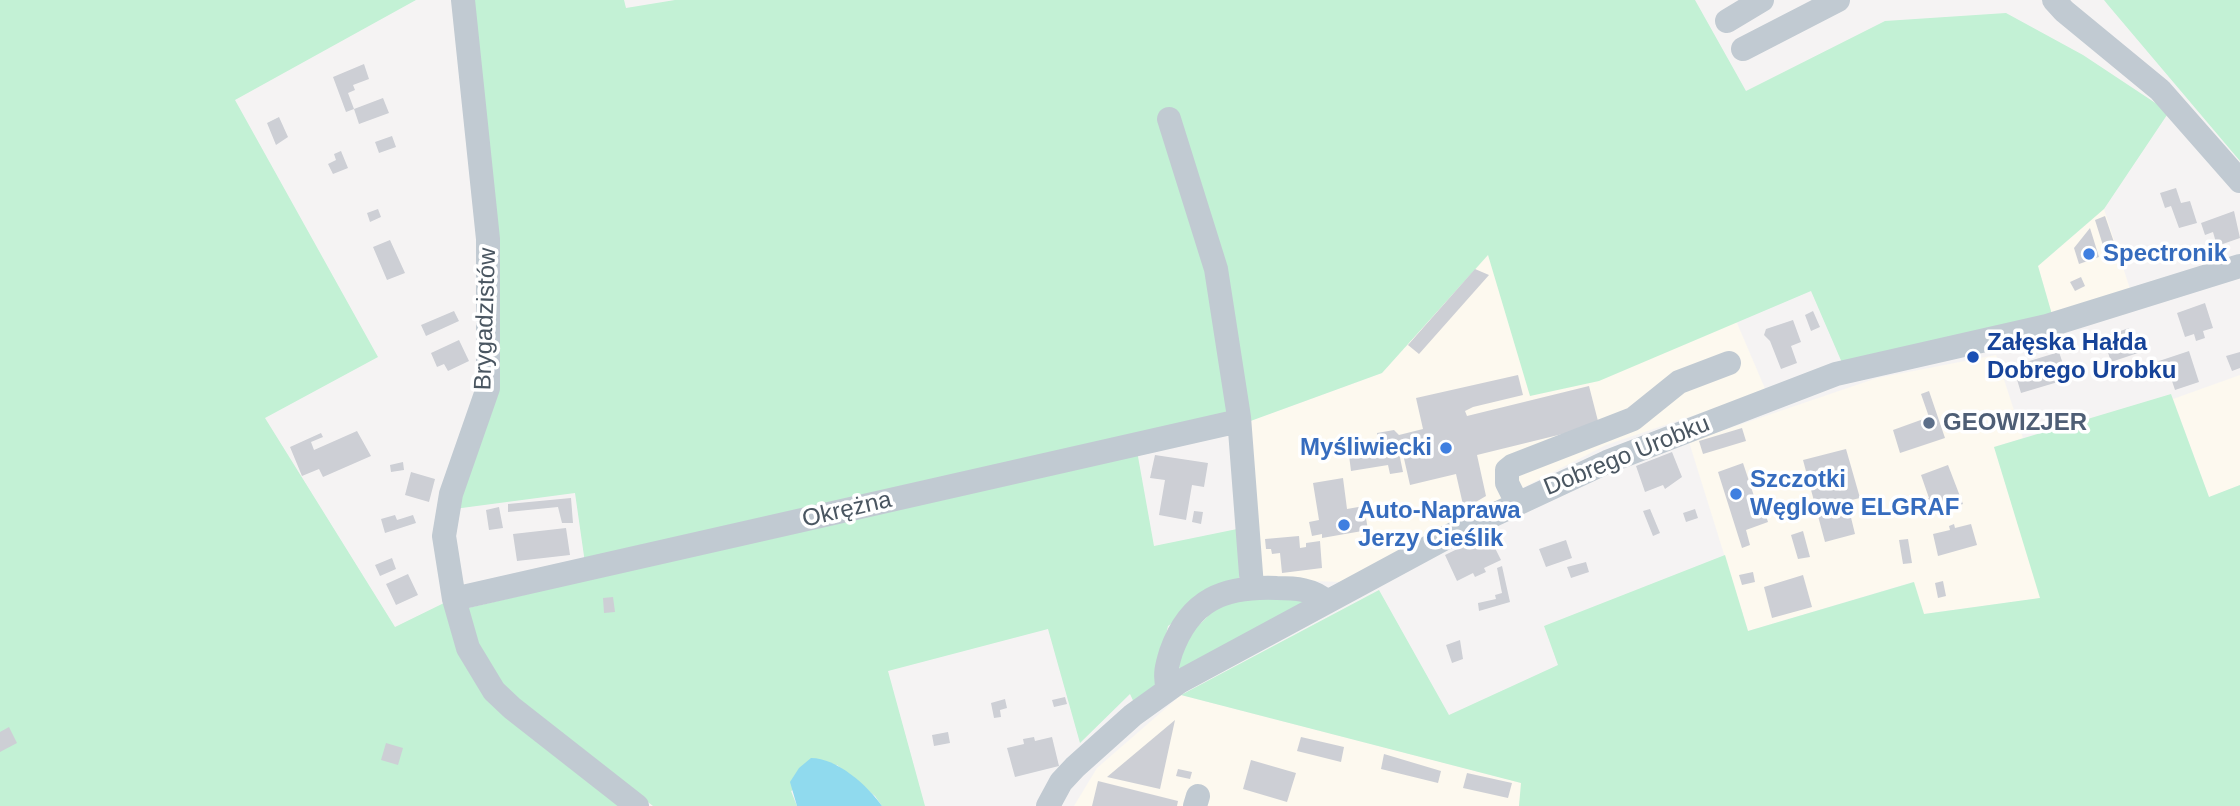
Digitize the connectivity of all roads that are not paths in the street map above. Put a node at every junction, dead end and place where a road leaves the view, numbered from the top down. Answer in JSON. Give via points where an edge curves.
{"nodes":[{"id":1,"x":463,"y":0,"type":"edge"},
{"id":2,"x":1762,"y":0,"type":"edge"},
{"id":3,"x":1838,"y":0,"type":"edge"},
{"id":4,"x":2041,"y":0,"type":"edge"},
{"id":5,"x":2059,"y":6,"type":"edge"},
{"id":6,"x":1727,"y":21,"type":"dead end"},
{"id":7,"x":1743,"y":49,"type":"dead end"},
{"id":8,"x":1169,"y":119,"type":"dead end"},
{"id":9,"x":2240,"y":181,"type":"edge"},
{"id":10,"x":2240,"y":266,"type":"edge"},
{"id":11,"x":1729,"y":363,"type":"dead end"},
{"id":12,"x":1240,"y":421,"type":"junction"},
{"id":13,"x":1517,"y":503,"type":"junction"},
{"id":14,"x":1252,"y":587,"type":"junction"},
{"id":15,"x":454,"y":600,"type":"junction"},
{"id":16,"x":1327,"y":602,"type":"junction"},
{"id":17,"x":1168,"y":688,"type":"junction"},
{"id":18,"x":638,"y":806,"type":"edge"},
{"id":19,"x":1048,"y":806,"type":"edge"}],
"edges":[{"from":1,"to":15,"type":"street","name":"Brygadzistów","via":[[488,239],[489,324],[488,388],[451,494],[444,536]]},
{"from":2,"to":6,"type":"street"},
{"from":3,"to":7,"type":"street"},
{"from":4,"to":5,"type":"street"},
{"from":5,"to":9,"type":"street","via":[[2160,90]]},
{"from":8,"to":12,"type":"street","via":[[1216,269]]},
{"from":10,"to":13,"type":"street","name":"Dobrego Urobku","via":[[2048,326],[1836,374],[1616,458]]},
{"from":11,"to":13,"type":"street","via":[[1679,382],[1633,419],[1512,466],[1507,470],[1507,483]]},
{"from":12,"to":14,"type":"street"},
{"from":12,"to":15,"type":"street","name":"Okrężna"},
{"from":13,"to":16,"type":"street","name":"Dobrego Urobku"},
{"from":14,"to":16,"type":"street","via":[[1298,589]]},
{"from":14,"to":17,"type":"street","via":[[1217,595],[1186,622],[1167,664]]},
{"from":15,"to":18,"type":"street","name":"Brygadzistów","via":[[468,648],[494,691]]},
{"from":16,"to":17,"type":"street","name":"Dobrego Urobku"},
{"from":17,"to":19,"type":"street","name":"Dobrego Urobku","via":[[1075,767]]}]}
